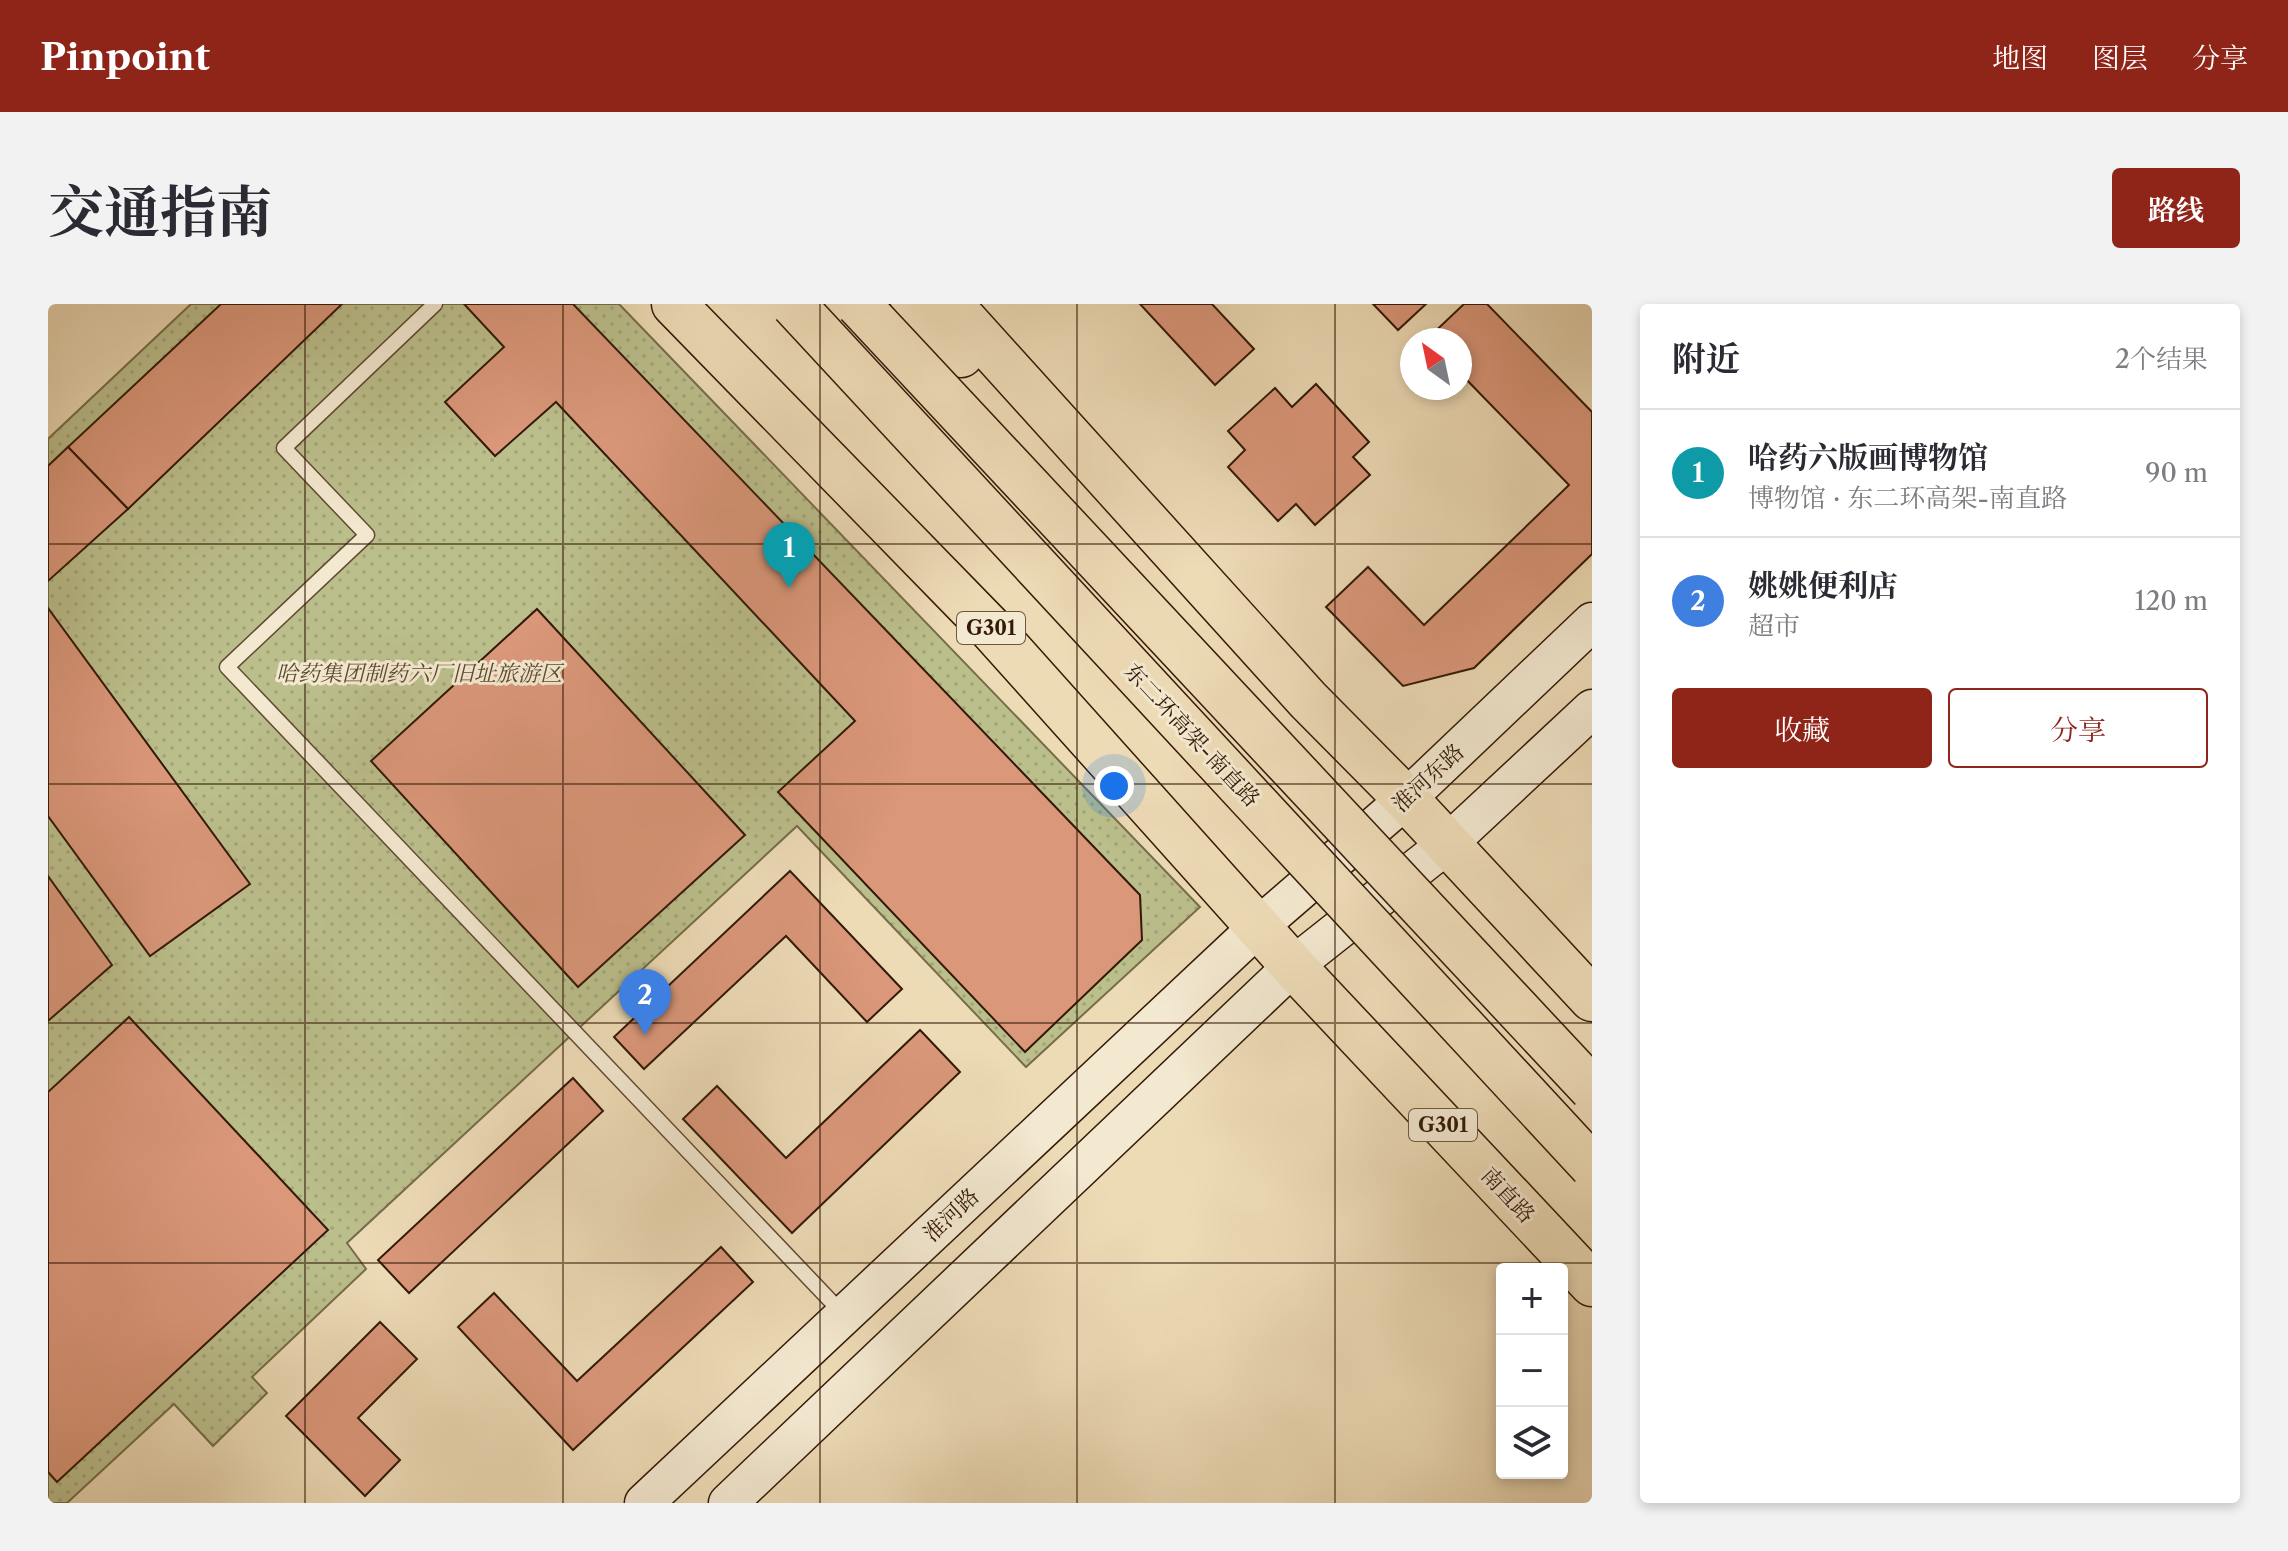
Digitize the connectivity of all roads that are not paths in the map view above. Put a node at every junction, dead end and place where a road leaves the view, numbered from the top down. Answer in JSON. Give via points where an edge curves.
{"nodes":[{"id":1,"x":435,"y":304,"type":"edge"},
{"id":2,"x":674,"y":304,"type":"edge"},
{"id":3,"x":710,"y":304,"type":"edge"},
{"id":4,"x":793,"y":304,"type":"edge"},
{"id":5,"x":858,"y":304,"type":"edge"},
{"id":6,"x":913,"y":304,"type":"edge"},
{"id":7,"x":950,"y":304,"type":"edge"},
{"id":8,"x":1592,"y":622,"type":"edge"},
{"id":9,"x":992,"y":630,"type":"junction"},
{"id":10,"x":1308,"y":700,"type":"junction"},
{"id":11,"x":1592,"y":709,"type":"edge"},
{"id":12,"x":1406,"y":799,"type":"junction"},
{"id":13,"x":1446,"y":845,"type":"junction"},
{"id":14,"x":1258,"y":927,"type":"junction"},
{"id":15,"x":1293,"y":966,"type":"junction"},
{"id":16,"x":1592,"y":999,"type":"edge"},
{"id":17,"x":1592,"y":1089,"type":"edge"},
{"id":18,"x":1592,"y":1166,"type":"edge"},
{"id":19,"x":1592,"y":1284,"type":"edge"},
{"id":20,"x":844,"y":1315,"type":"junction"},
{"id":21,"x":644,"y":1503,"type":"edge"},
{"id":22,"x":728,"y":1503,"type":"edge"}],
"edges":[{"from":1,"to":20,"type":"lane","via":[[284,448],[367,535],[227,667]]},
{"from":2,"to":9,"type":"highway","number":"G301"},
{"from":3,"to":9,"type":"highway","via":[[897,509]]},
{"from":4,"to":18,"type":"highway","name":"东二环高架-南直路","bridge":true},
{"from":5,"to":17,"type":"highway","bridge":true},
{"from":6,"to":10,"type":"highway","via":[[1241,652]]},
{"from":7,"to":10,"type":"highway"},
{"from":8,"to":12,"type":"main road","name":"淮河东路"},
{"from":9,"to":14,"type":"highway","number":"G301"},
{"from":10,"to":12,"type":"highway"},
{"from":11,"to":13,"type":"main road"},
{"from":12,"to":13,"type":"highway"},
{"from":12,"to":14,"type":"main road","name":"淮河东路"},
{"from":13,"to":15,"type":"main road"},
{"from":13,"to":16,"type":"highway"},
{"from":14,"to":15,"type":"highway","number":"G301"},
{"from":14,"to":20,"type":"main road","name":"淮河路"},
{"from":15,"to":19,"type":"highway","name":"南直路","number":"G301"},
{"from":15,"to":22,"type":"main road"},
{"from":20,"to":21,"type":"main road","name":"淮河路"}]}
